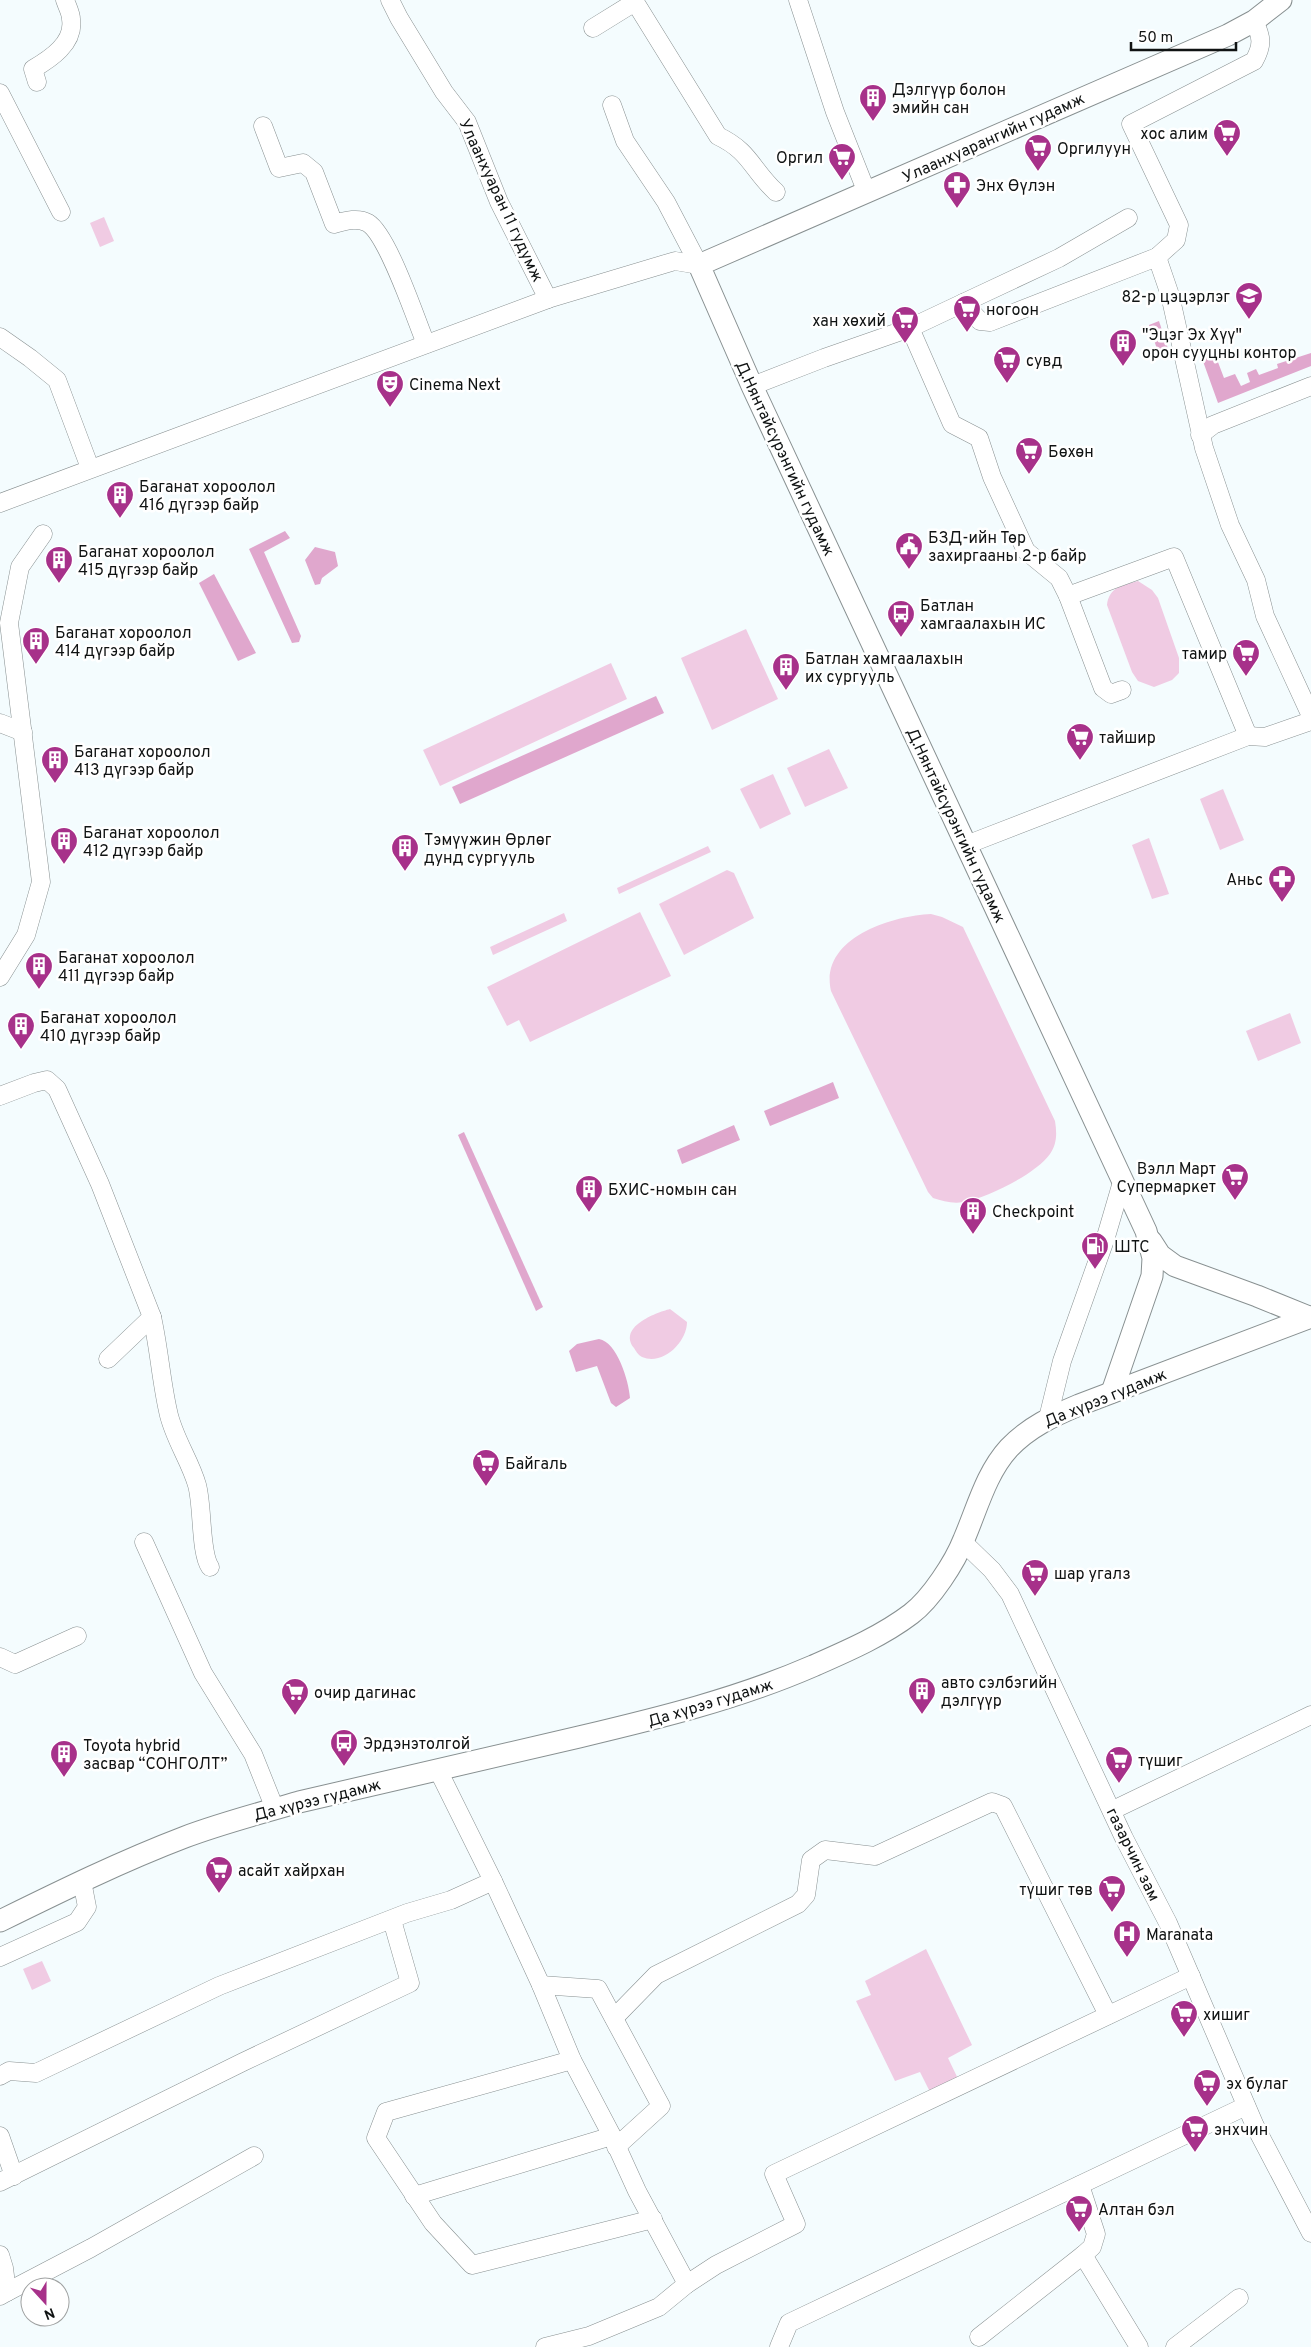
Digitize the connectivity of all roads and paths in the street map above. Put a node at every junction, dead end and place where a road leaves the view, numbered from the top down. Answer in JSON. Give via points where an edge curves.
{"nodes":[{"id":1,"x":65,"y":0,"type":"edge"},
{"id":2,"x":390,"y":0,"type":"edge"},
{"id":3,"x":798,"y":0,"type":"edge"},
{"id":4,"x":1281,"y":0,"type":"edge"},
{"id":5,"x":1254,"y":20,"type":"junction"},
{"id":6,"x":593,"y":28,"type":"dead end"},
{"id":7,"x":37,"y":82,"type":"dead end"},
{"id":8,"x":0,"y":93,"type":"edge"},
{"id":9,"x":612,"y":105,"type":"dead end"},
{"id":10,"x":262,"y":126,"type":"dead end"},
{"id":11,"x":776,"y":192,"type":"dead end"},
{"id":12,"x":867,"y":193,"type":"junction"},
{"id":13,"x":62,"y":212,"type":"dead end"},
{"id":14,"x":1128,"y":218,"type":"dead end"},
{"id":15,"x":1157,"y":256,"type":"junction"},
{"id":16,"x":699,"y":265,"type":"junction"},
{"id":17,"x":548,"y":299,"type":"junction"},
{"id":18,"x":963,"y":302,"type":"junction"},
{"id":19,"x":910,"y":328,"type":"junction"},
{"id":20,"x":0,"y":337,"type":"edge"},
{"id":21,"x":426,"y":344,"type":"junction"},
{"id":22,"x":752,"y":386,"type":"junction"},
{"id":23,"x":1311,"y":386,"type":"edge"},
{"id":24,"x":1200,"y":435,"type":"junction"},
{"id":25,"x":90,"y":468,"type":"junction"},
{"id":26,"x":0,"y":503,"type":"edge"},
{"id":27,"x":43,"y":534,"type":"dead end"},
{"id":28,"x":1068,"y":596,"type":"junction"},
{"id":29,"x":1122,"y":690,"type":"dead end"},
{"id":30,"x":1311,"y":716,"type":"edge"},
{"id":31,"x":1311,"y":721,"type":"edge"},
{"id":32,"x":0,"y":723,"type":"edge"},
{"id":33,"x":24,"y":732,"type":"junction"},
{"id":34,"x":1248,"y":736,"type":"junction"},
{"id":35,"x":966,"y":845,"type":"junction"},
{"id":36,"x":0,"y":977,"type":"edge"},
{"id":37,"x":0,"y":1096,"type":"edge"},
{"id":38,"x":1122,"y":1182,"type":"junction"},
{"id":39,"x":1146,"y":1231,"type":"junction"},
{"id":40,"x":152,"y":1317,"type":"junction"},
{"id":41,"x":1310,"y":1317,"type":"edge"},
{"id":42,"x":108,"y":1359,"type":"dead end"},
{"id":43,"x":1112,"y":1392,"type":"junction"},
{"id":44,"x":1048,"y":1418,"type":"junction"},
{"id":45,"x":144,"y":1542,"type":"dead end"},
{"id":46,"x":963,"y":1542,"type":"junction"},
{"id":47,"x":210,"y":1567,"type":"dead end"},
{"id":48,"x":76,"y":1636,"type":"dead end"},
{"id":49,"x":0,"y":1658,"type":"edge"},
{"id":50,"x":1311,"y":1715,"type":"edge"},
{"id":51,"x":438,"y":1770,"type":"junction"},
{"id":52,"x":275,"y":1809,"type":"junction"},
{"id":53,"x":1113,"y":1810,"type":"junction"},
{"id":54,"x":82,"y":1881,"type":"junction"},
{"id":55,"x":493,"y":1882,"type":"junction"},
{"id":56,"x":392,"y":1920,"type":"junction"},
{"id":57,"x":0,"y":1921,"type":"edge"},
{"id":58,"x":0,"y":1957,"type":"edge"},
{"id":59,"x":1191,"y":1976,"type":"junction"},
{"id":60,"x":541,"y":1985,"type":"junction"},
{"id":61,"x":1108,"y":2015,"type":"junction"},
{"id":62,"x":614,"y":2018,"type":"junction"},
{"id":63,"x":572,"y":2060,"type":"junction"},
{"id":64,"x":0,"y":2076,"type":"edge"},
{"id":65,"x":1246,"y":2106,"type":"junction"},
{"id":66,"x":0,"y":2136,"type":"edge"},
{"id":67,"x":614,"y":2142,"type":"junction"},
{"id":68,"x":254,"y":2156,"type":"dead end"},
{"id":69,"x":7,"y":2179,"type":"edge"},
{"id":70,"x":1080,"y":2185,"type":"junction"},
{"id":71,"x":414,"y":2196,"type":"junction"},
{"id":72,"x":652,"y":2219,"type":"junction"},
{"id":73,"x":1311,"y":2233,"type":"edge"},
{"id":74,"x":0,"y":2255,"type":"edge"},
{"id":75,"x":1083,"y":2255,"type":"junction"},
{"id":76,"x":687,"y":2284,"type":"junction"},
{"id":77,"x":4,"y":2294,"type":"edge"},
{"id":78,"x":1240,"y":2298,"type":"dead end"},
{"id":79,"x":976,"y":2344,"type":"edge"},
{"id":80,"x":545,"y":2347,"type":"edge"},
{"id":81,"x":779,"y":2347,"type":"edge"},
{"id":82,"x":1139,"y":2347,"type":"edge"},
{"id":83,"x":1175,"y":2347,"type":"edge"}],
"edges":[{"from":1,"to":7,"type":"street","via":[[72,20],[68,36],[57,54],[33,70]]},
{"from":2,"to":17,"type":"street","name":"Улаанхуаран 11 гудумж","via":[[444,92],[467,122],[499,202]]},
{"from":3,"to":12,"type":"street","via":[[835,112]]},
{"from":4,"to":5,"type":"main road","name":"Улаанхуарангийн гудамж"},
{"from":5,"to":12,"type":"main road","name":"Улаанхуарангийн гудамж","via":[[1228,35]]},
{"from":5,"to":15,"type":"street","via":[[1262,38],[1261,49],[1254,61],[1131,124],[1179,225],[1176,240]]},
{"from":6,"to":11,"type":"street","via":[[635,2],[718,136],[734,144],[749,158]]},
{"from":8,"to":13,"type":"street"},
{"from":9,"to":16,"type":"street","via":[[625,141],[666,202]]},
{"from":10,"to":21,"type":"street","via":[[278,168],[299,162],[314,172],[334,224],[360,221],[376,230]]},
{"from":12,"to":16,"type":"main road","name":"Улаанхуарангийн гудамж"},
{"from":14,"to":18,"type":"street","via":[[1059,258]]},
{"from":15,"to":18,"type":"street","via":[[990,322],[980,320]]},
{"from":15,"to":24,"type":"street","via":[[1172,304]]},
{"from":16,"to":17,"type":"street","via":[[675,261]]},
{"from":16,"to":22,"type":"main road","name":"Д.Нянтайсүрэнгийн гудамж"},
{"from":17,"to":21,"type":"street"},
{"from":18,"to":19,"type":"street"},
{"from":19,"to":22,"type":"street"},
{"from":19,"to":28,"type":"street","via":[[952,424],[979,438],[992,477],[1026,551],[1059,578]]},
{"from":20,"to":25,"type":"street","via":[[57,380]]},
{"from":21,"to":25,"type":"street"},
{"from":22,"to":35,"type":"main road","name":"Д.Нянтайсүрэнгийн гудамж"},
{"from":23,"to":24,"type":"street","via":[[1213,426]]},
{"from":24,"to":30,"type":"street","via":[[1230,524],[1256,580],[1265,616]]},
{"from":25,"to":26,"type":"street"},
{"from":27,"to":33,"type":"street","via":[[20,567],[9,623]]},
{"from":28,"to":29,"type":"street","via":[[1103,688],[1111,694]]},
{"from":28,"to":34,"type":"street","via":[[1174,557]]},
{"from":31,"to":34,"type":"street","via":[[1265,738]]},
{"from":32,"to":33,"type":"street"},
{"from":33,"to":36,"type":"street","via":[[41,882],[26,935]]},
{"from":34,"to":35,"type":"street"},
{"from":35,"to":38,"type":"main road","name":"Д.Нянтайсүрэнгийн гудамж"},
{"from":37,"to":40,"type":"street","via":[[47,1080],[57,1089],[100,1184]]},
{"from":38,"to":39,"type":"main road","name":"Д.Нянтайсүрэнгийн гудамж"},
{"from":38,"to":44,"type":"street","via":[[1062,1361]]},
{"from":39,"to":41,"type":"main road","via":[[1157,1251],[1175,1266]]},
{"from":39,"to":43,"type":"main road","name":"Д.Нянтайсүрэнгийн гудамж","via":[[1153,1258],[1152,1276]]},
{"from":40,"to":42,"type":"street"},
{"from":40,"to":47,"type":"street","via":[[168,1412],[197,1485],[205,1561]]},
{"from":41,"to":43,"type":"main road","name":"Да хүрээ гудамж"},
{"from":43,"to":44,"type":"main road","name":"Да хүрээ гудамж"},
{"from":44,"to":46,"type":"main road","name":"Да хүрээ гудамж","via":[[1022,1435],[1004,1455],[982,1493]]},
{"from":45,"to":52,"type":"street","via":[[203,1673],[253,1754]]},
{"from":46,"to":51,"type":"main road","name":"Да хүрээ гудамж","via":[[930,1596],[913,1613],[832,1658],[766,1686],[700,1708]]},
{"from":46,"to":53,"type":"street","name":"газарчин зам","via":[[992,1570],[1010,1594]]},
{"from":48,"to":49,"type":"street","via":[[15,1664]]},
{"from":50,"to":53,"type":"street"},
{"from":51,"to":52,"type":"main road","name":"Да хүрээ гудамж"},
{"from":51,"to":55,"type":"street"},
{"from":52,"to":54,"type":"main road","name":"Да хүрээ гудамж","via":[[186,1837]]},
{"from":53,"to":59,"type":"street","name":"газарчин зам"},
{"from":54,"to":57,"type":"main road","name":"Да хүрээ гудамж"},
{"from":54,"to":58,"type":"street","via":[[87,1907],[77,1922]]},
{"from":55,"to":56,"type":"street"},
{"from":55,"to":60,"type":"street"},
{"from":56,"to":64,"type":"street","via":[[219,1986],[36,2073],[9,2071]]},
{"from":56,"to":69,"type":"street","via":[[410,1983]]},
{"from":59,"to":61,"type":"street"},
{"from":59,"to":65,"type":"street","name":"газарчин зам"},
{"from":60,"to":62,"type":"street","via":[[598,1989]]},
{"from":60,"to":63,"type":"street"},
{"from":61,"to":62,"type":"street","via":[[1003,1806],[992,1802],[875,1856],[824,1850],[811,1860],[806,1895],[798,1904],[656,1976]]},
{"from":61,"to":76,"type":"street","via":[[774,2174],[796,2224],[716,2265]]},
{"from":62,"to":67,"type":"street","via":[[661,2106]]},
{"from":63,"to":67,"type":"street"},
{"from":63,"to":71,"type":"street","via":[[386,2112],[376,2138]]},
{"from":65,"to":70,"type":"street"},
{"from":65,"to":73,"type":"street","name":"газарчин зам"},
{"from":66,"to":69,"type":"street"},
{"from":67,"to":71,"type":"street"},
{"from":67,"to":72,"type":"street"},
{"from":68,"to":77,"type":"street"},
{"from":70,"to":75,"type":"street","via":[[1096,2234],[1092,2247]]},
{"from":70,"to":81,"type":"street","via":[[789,2323]]},
{"from":71,"to":72,"type":"street","via":[[433,2223],[472,2265]]},
{"from":72,"to":76,"type":"street"},
{"from":74,"to":77,"type":"street","via":[[4,2268]]},
{"from":75,"to":79,"type":"street"},
{"from":75,"to":82,"type":"street"},
{"from":76,"to":80,"type":"street","via":[[659,2307],[589,2336]]},
{"from":78,"to":83,"type":"street"}]}
